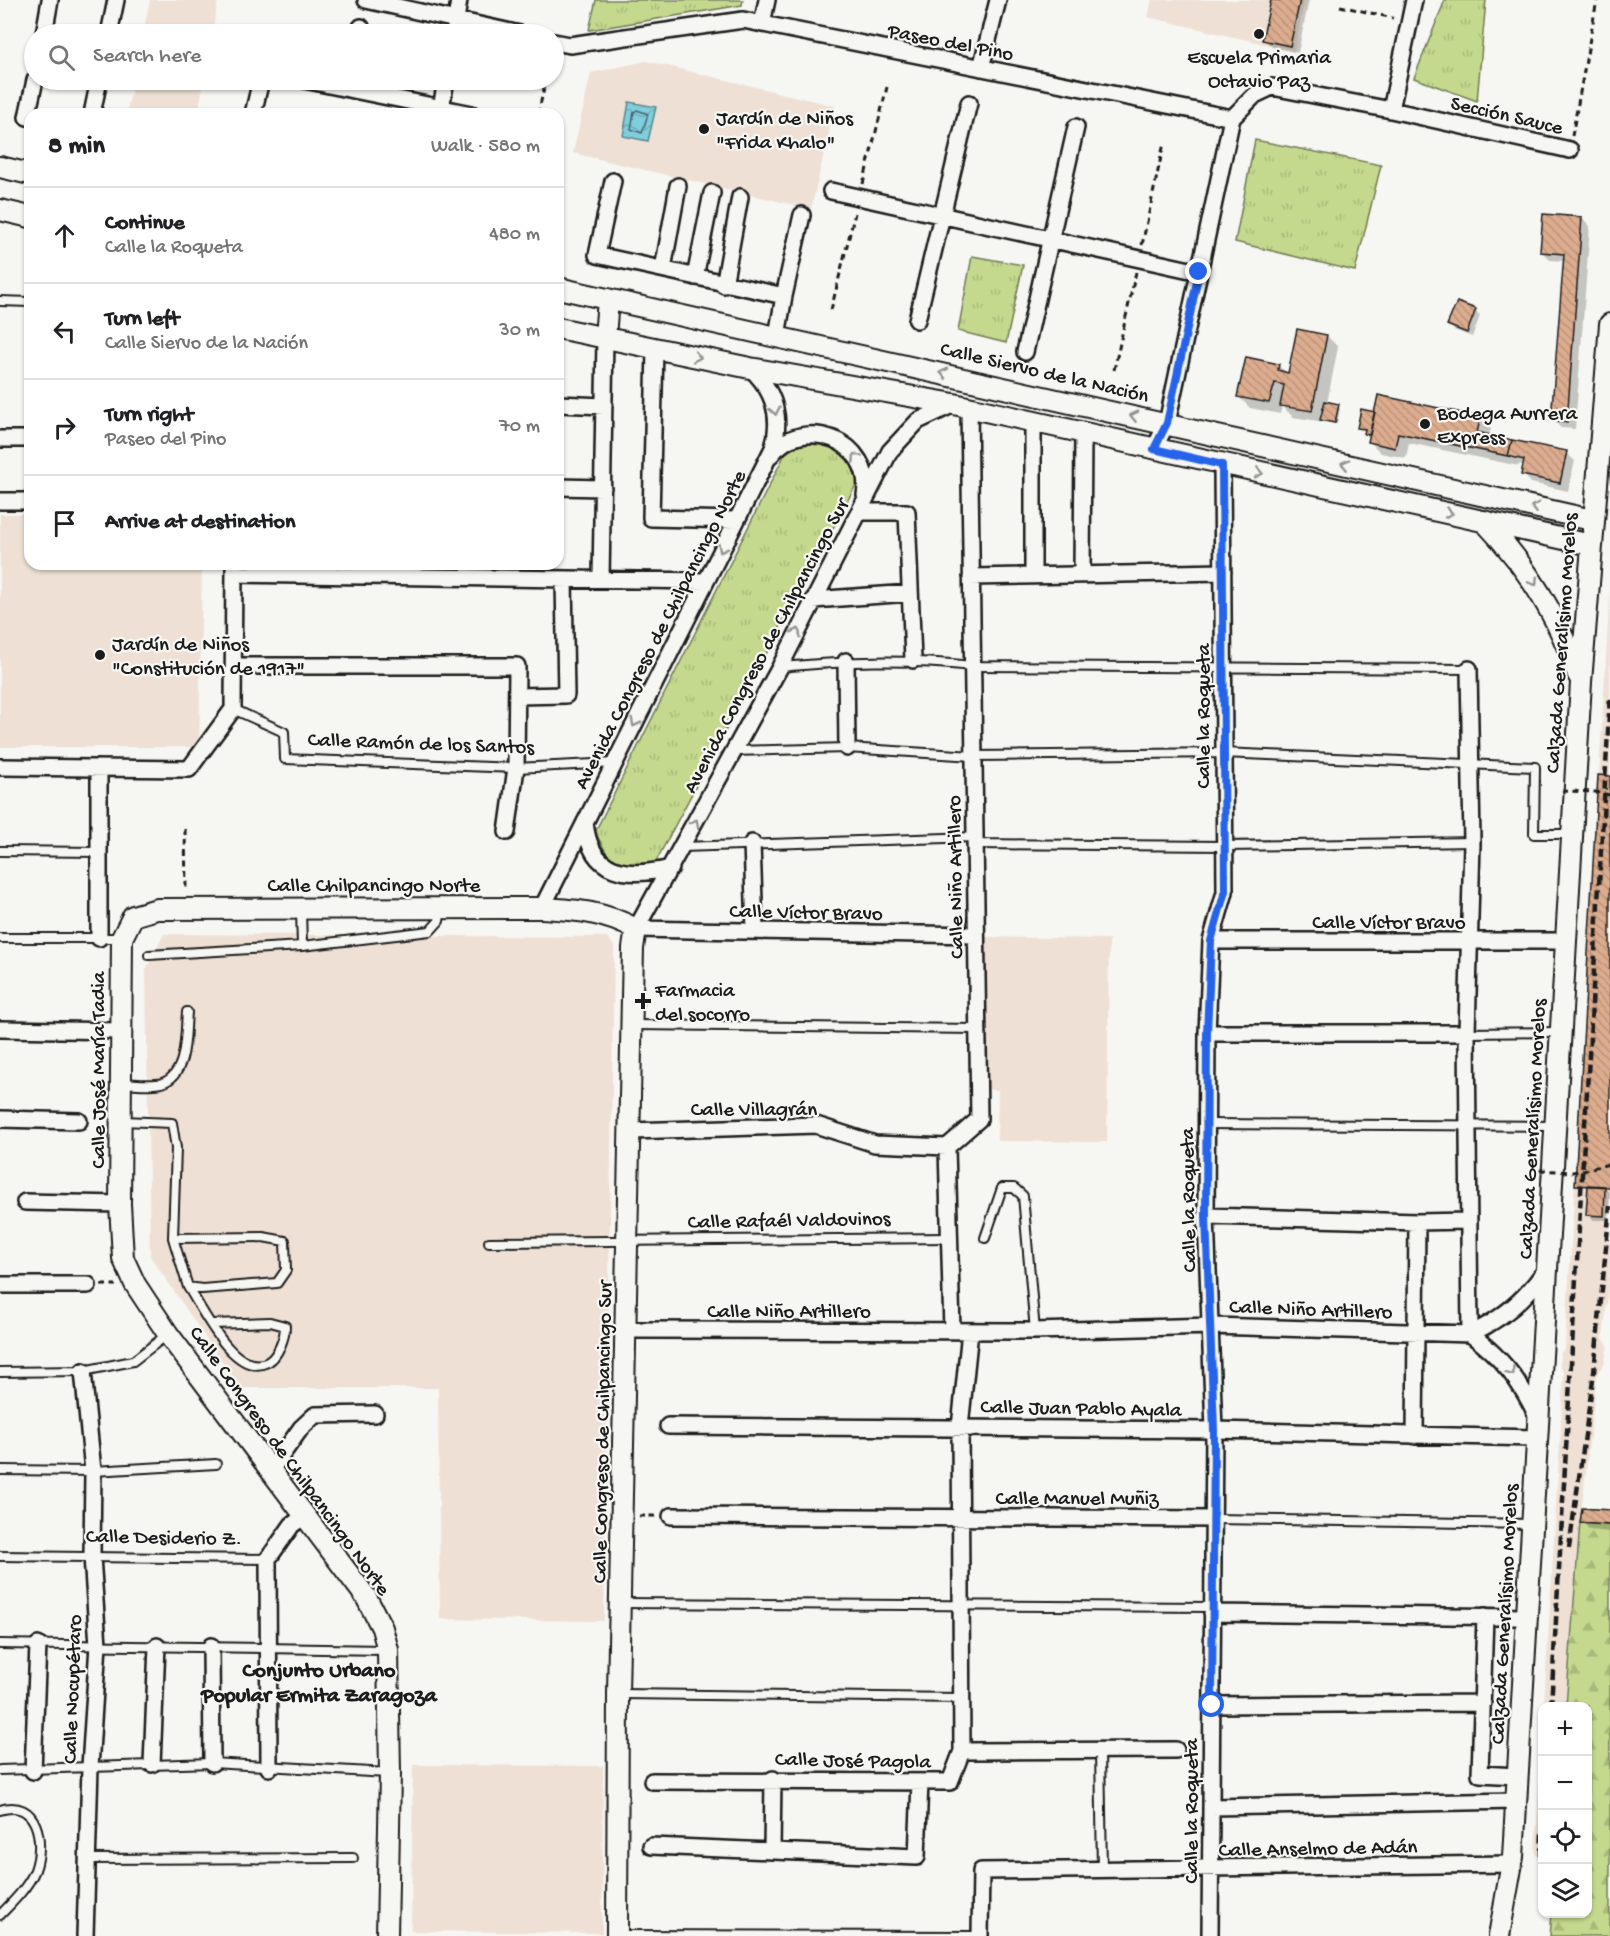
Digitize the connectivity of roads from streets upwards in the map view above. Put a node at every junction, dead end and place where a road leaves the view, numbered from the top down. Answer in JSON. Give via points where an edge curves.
{"nodes":[{"id":1,"x":50,"y":0,"type":"edge"},
{"id":2,"x":116,"y":0,"type":"edge"},
{"id":3,"x":366,"y":0,"type":"edge"},
{"id":4,"x":459,"y":0,"type":"edge"},
{"id":5,"x":767,"y":0,"type":"edge"},
{"id":6,"x":998,"y":0,"type":"edge"},
{"id":7,"x":1414,"y":0,"type":"edge"},
{"id":8,"x":46,"y":24,"type":"edge"},
{"id":9,"x":111,"y":24,"type":"edge"},
{"id":10,"x":442,"y":24,"type":"edge"},
{"id":11,"x":456,"y":24,"type":"edge"},
{"id":12,"x":762,"y":24,"type":"junction"},
{"id":13,"x":564,"y":44,"type":"edge"},
{"id":14,"x":981,"y":68,"type":"junction"},
{"id":15,"x":33,"y":90,"type":"edge"},
{"id":16,"x":97,"y":90,"type":"edge"},
{"id":17,"x":259,"y":90,"type":"edge"},
{"id":18,"x":370,"y":90,"type":"edge"},
{"id":19,"x":444,"y":90,"type":"edge"},
{"id":20,"x":969,"y":103,"type":"dead end"},
{"id":21,"x":29,"y":108,"type":"edge"},
{"id":22,"x":93,"y":108,"type":"edge"},
{"id":23,"x":254,"y":108,"type":"edge"},
{"id":24,"x":431,"y":108,"type":"edge"},
{"id":25,"x":441,"y":108,"type":"edge"},
{"id":26,"x":1391,"y":110,"type":"junction"},
{"id":27,"x":1233,"y":118,"type":"junction"},
{"id":28,"x":1076,"y":128,"type":"dead end"},
{"id":29,"x":1570,"y":150,"type":"road end"},
{"id":30,"x":0,"y":167,"type":"edge"},
{"id":31,"x":24,"y":173,"type":"edge"},
{"id":32,"x":613,"y":182,"type":"dead end"},
{"id":33,"x":678,"y":186,"type":"dead end"},
{"id":34,"x":831,"y":191,"type":"dead end"},
{"id":35,"x":712,"y":193,"type":"dead end"},
{"id":36,"x":740,"y":197,"type":"dead end"},
{"id":37,"x":0,"y":210,"type":"edge"},
{"id":38,"x":802,"y":215,"type":"dead end"},
{"id":39,"x":24,"y":216,"type":"edge"},
{"id":40,"x":942,"y":216,"type":"junction"},
{"id":41,"x":1051,"y":240,"type":"junction"},
{"id":42,"x":663,"y":268,"type":"junction"},
{"id":43,"x":1199,"y":272,"type":"junction"},
{"id":44,"x":695,"y":277,"type":"junction"},
{"id":45,"x":724,"y":285,"type":"junction"},
{"id":46,"x":564,"y":289,"type":"edge"},
{"id":47,"x":784,"y":296,"type":"junction"},
{"id":48,"x":608,"y":299,"type":"junction"},
{"id":49,"x":917,"y":320,"type":"dead end"},
{"id":50,"x":1610,"y":324,"type":"edge"},
{"id":51,"x":564,"y":329,"type":"edge"},
{"id":52,"x":777,"y":336,"type":"junction"},
{"id":53,"x":605,"y":338,"type":"junction"},
{"id":54,"x":655,"y":349,"type":"junction"},
{"id":55,"x":1025,"y":352,"type":"dead end"},
{"id":56,"x":750,"y":368,"type":"junction"},
{"id":57,"x":564,"y":404,"type":"edge"},
{"id":58,"x":604,"y":406,"type":"junction"},
{"id":59,"x":962,"y":406,"type":"junction"},
{"id":60,"x":1033,"y":422,"type":"junction"},
{"id":61,"x":1167,"y":423,"type":"junction"},
{"id":62,"x":1083,"y":434,"type":"junction"},
{"id":63,"x":0,"y":439,"type":"edge"},
{"id":64,"x":24,"y":439,"type":"edge"},
{"id":65,"x":1154,"y":449,"type":"junction"},
{"id":66,"x":767,"y":459,"type":"junction"},
{"id":67,"x":1222,"y":465,"type":"junction"},
{"id":68,"x":564,"y":487,"type":"edge"},
{"id":69,"x":603,"y":488,"type":"junction"},
{"id":70,"x":0,"y":501,"type":"edge"},
{"id":71,"x":24,"y":501,"type":"edge"},
{"id":72,"x":860,"y":512,"type":"junction"},
{"id":73,"x":736,"y":520,"type":"junction"},
{"id":74,"x":1484,"y":520,"type":"junction"},
{"id":75,"x":1592,"y":520,"type":"junction"},
{"id":76,"x":1591,"y":545,"type":"junction"},
{"id":77,"x":234,"y":570,"type":"edge"},
{"id":78,"x":267,"y":570,"type":"edge"},
{"id":79,"x":1223,"y":572,"type":"junction"},
{"id":80,"x":1082,"y":575,"type":"junction"},
{"id":81,"x":1033,"y":576,"type":"junction"},
{"id":82,"x":971,"y":577,"type":"junction"},
{"id":83,"x":564,"y":579,"type":"junction"},
{"id":84,"x":601,"y":579,"type":"junction"},
{"id":85,"x":706,"y":581,"type":"junction"},
{"id":86,"x":910,"y":594,"type":"junction"},
{"id":87,"x":813,"y":600,"type":"junction"},
{"id":88,"x":913,"y":660,"type":"road end"},
{"id":89,"x":846,"y":661,"type":"road end"},
{"id":90,"x":234,"y":666,"type":"junction"},
{"id":91,"x":1469,"y":669,"type":"road end"},
{"id":92,"x":1581,"y":682,"type":"junction"},
{"id":93,"x":517,"y":696,"type":"junction"},
{"id":94,"x":847,"y":748,"type":"road end"},
{"id":95,"x":0,"y":767,"type":"edge"},
{"id":96,"x":99,"y":769,"type":"junction"},
{"id":97,"x":585,"y":822,"type":"junction"},
{"id":98,"x":507,"y":831,"type":"dead end"},
{"id":99,"x":752,"y":843,"type":"road end"},
{"id":100,"x":671,"y":868,"type":"junction"},
{"id":101,"x":542,"y":908,"type":"junction"},
{"id":102,"x":636,"y":929,"type":"junction"},
{"id":103,"x":755,"y":931,"type":"junction"},
{"id":104,"x":976,"y":934,"type":"junction"},
{"id":105,"x":99,"y":938,"type":"road end"},
{"id":106,"x":122,"y":938,"type":"joint"},
{"id":107,"x":1211,"y":941,"type":"junction"},
{"id":108,"x":1566,"y":941,"type":"junction"},
{"id":109,"x":1470,"y":942,"type":"junction"},
{"id":110,"x":0,"y":1029,"type":"edge"},
{"id":111,"x":121,"y":1031,"type":"junction"},
{"id":112,"x":1207,"y":1033,"type":"junction"},
{"id":113,"x":1467,"y":1033,"type":"junction"},
{"id":114,"x":0,"y":1119,"type":"edge"},
{"id":115,"x":79,"y":1121,"type":"dead end"},
{"id":116,"x":631,"y":1131,"type":"junction"},
{"id":117,"x":947,"y":1147,"type":"junction"},
{"id":118,"x":25,"y":1202,"type":"dead end"},
{"id":119,"x":120,"y":1204,"type":"junction"},
{"id":120,"x":1206,"y":1216,"type":"junction"},
{"id":121,"x":1468,"y":1221,"type":"junction"},
{"id":122,"x":1417,"y":1222,"type":"junction"},
{"id":123,"x":1547,"y":1268,"type":"junction"},
{"id":124,"x":0,"y":1285,"type":"edge"},
{"id":125,"x":88,"y":1285,"type":"road end"},
{"id":126,"x":1211,"y":1326,"type":"junction"},
{"id":127,"x":626,"y":1330,"type":"junction"},
{"id":128,"x":952,"y":1331,"type":"junction"},
{"id":129,"x":970,"y":1332,"type":"junction"},
{"id":130,"x":1418,"y":1333,"type":"junction"},
{"id":131,"x":1470,"y":1334,"type":"junction"},
{"id":132,"x":83,"y":1371,"type":"road end"},
{"id":133,"x":375,"y":1414,"type":"dead end"},
{"id":134,"x":668,"y":1426,"type":"dead end"},
{"id":135,"x":960,"y":1427,"type":"junction"},
{"id":136,"x":1538,"y":1429,"type":"junction"},
{"id":137,"x":1214,"y":1430,"type":"junction"},
{"id":138,"x":1415,"y":1436,"type":"junction"},
{"id":139,"x":270,"y":1470,"type":"junction"},
{"id":140,"x":306,"y":1515,"type":"junction"},
{"id":141,"x":671,"y":1516,"type":"road end"},
{"id":142,"x":960,"y":1518,"type":"junction"},
{"id":143,"x":1213,"y":1519,"type":"junction"},
{"id":144,"x":1212,"y":1610,"type":"junction"},
{"id":145,"x":1485,"y":1616,"type":"junction"},
{"id":146,"x":1527,"y":1617,"type":"junction"},
{"id":147,"x":38,"y":1645,"type":"road end"},
{"id":148,"x":157,"y":1646,"type":"road end"},
{"id":149,"x":211,"y":1646,"type":"road end"},
{"id":150,"x":1483,"y":1702,"type":"junction"},
{"id":151,"x":1212,"y":1705,"type":"junction"},
{"id":152,"x":1176,"y":1750,"type":"dead end"},
{"id":153,"x":962,"y":1751,"type":"junction"},
{"id":154,"x":212,"y":1763,"type":"road end"},
{"id":155,"x":152,"y":1764,"type":"road end"},
{"id":156,"x":269,"y":1768,"type":"road end"},
{"id":157,"x":33,"y":1771,"type":"road end"},
{"id":158,"x":1517,"y":1776,"type":"junction"},
{"id":159,"x":773,"y":1779,"type":"junction"},
{"id":160,"x":652,"y":1781,"type":"dead end"},
{"id":161,"x":920,"y":1782,"type":"junction"},
{"id":162,"x":1516,"y":1801,"type":"junction"},
{"id":163,"x":1211,"y":1807,"type":"junction"},
{"id":164,"x":651,"y":1846,"type":"dead end"},
{"id":165,"x":772,"y":1851,"type":"junction"},
{"id":166,"x":1511,"y":1864,"type":"junction"},
{"id":167,"x":1210,"y":1870,"type":"junction"},
{"id":168,"x":85,"y":1936,"type":"edge"},
{"id":169,"x":387,"y":1936,"type":"edge"},
{"id":170,"x":617,"y":1936,"type":"edge"},
{"id":171,"x":980,"y":1936,"type":"edge"},
{"id":172,"x":1210,"y":1936,"type":"edge"},
{"id":173,"x":1499,"y":1936,"type":"edge"}],
"edges":[{"from":1,"to":8,"type":"street"},
{"from":2,"to":9,"type":"street"},
{"from":3,"to":10,"type":"street"},
{"from":4,"to":11,"type":"street"},
{"from":5,"to":12,"type":"street"},
{"from":6,"to":14,"type":"street"},
{"from":7,"to":26,"type":"street"},
{"from":12,"to":13,"type":"street","name":"Paseo del Pino","via":[[743,20]]},
{"from":12,"to":14,"type":"street","name":"Paseo del Pino"},
{"from":14,"to":27,"type":"street","name":"Paseo del Pino"},
{"from":15,"to":21,"type":"street"},
{"from":16,"to":22,"type":"street"},
{"from":17,"to":23,"type":"street"},
{"from":18,"to":24,"type":"street"},
{"from":19,"to":25,"type":"street"},
{"from":20,"to":40,"type":"street"},
{"from":26,"to":27,"type":"street","via":[[1272,87],[1255,95]]},
{"from":26,"to":29,"type":"street","name":"Sección Sauce"},
{"from":27,"to":43,"type":"street"},
{"from":28,"to":41,"type":"street"},
{"from":30,"to":31,"type":"street"},
{"from":32,"to":42,"type":"street","via":[[597,255]]},
{"from":33,"to":42,"type":"street"},
{"from":34,"to":40,"type":"street"},
{"from":35,"to":44,"type":"street"},
{"from":36,"to":45,"type":"street"},
{"from":37,"to":39,"type":"street"},
{"from":38,"to":47,"type":"street"},
{"from":40,"to":41,"type":"street"},
{"from":40,"to":49,"type":"street"},
{"from":41,"to":43,"type":"street"},
{"from":41,"to":55,"type":"street"},
{"from":42,"to":44,"type":"street"},
{"from":43,"to":61,"type":"street"},
{"from":44,"to":45,"type":"street"},
{"from":45,"to":47,"type":"street"},
{"from":46,"to":48,"type":"street","name":"Calle Siervo de la Nación"},
{"from":47,"to":52,"type":"street"},
{"from":48,"to":52,"type":"street","name":"Calle Siervo de la Nación"},
{"from":48,"to":53,"type":"street"},
{"from":50,"to":75,"type":"street","name":"Calzada Generalísimo Morelos"},
{"from":51,"to":53,"type":"street"},
{"from":61,"to":52,"type":"street","name":"Calle Siervo de la Nación","one_way":true},
{"from":53,"to":54,"type":"street"},
{"from":53,"to":58,"type":"street"},
{"from":54,"to":56,"type":"street","one_way":true},
{"from":54,"to":73,"type":"street","via":[[651,518]]},
{"from":56,"to":59,"type":"street"},
{"from":56,"to":66,"type":"street","name":"Avenida Congreso de Chilpancingo Norte","one_way":true,"via":[[767,387],[776,412],[776,436]]},
{"from":57,"to":58,"type":"street"},
{"from":58,"to":69,"type":"street"},
{"from":59,"to":60,"type":"street"},
{"from":59,"to":72,"type":"street","name":"Avenida Congreso de Chilpancingo Sur","via":[[929,414],[898,440]]},
{"from":59,"to":82,"type":"street","name":"Calle Niño Artillero"},
{"from":60,"to":62,"type":"street"},
{"from":60,"to":81,"type":"street"},
{"from":61,"to":65,"type":"street"},
{"from":75,"to":61,"type":"street","name":"Calle Siervo de la Nación","one_way":true},
{"from":62,"to":65,"type":"street"},
{"from":62,"to":80,"type":"street"},
{"from":63,"to":64,"type":"street"},
{"from":65,"to":67,"type":"street"},
{"from":72,"to":66,"type":"street","one_way":true,"via":[[865,477],[856,456],[838,440],[816,434],[793,437]]},
{"from":66,"to":73,"type":"street","name":"Avenida Congreso de Chilpancingo Norte"},
{"from":67,"to":74,"type":"street","one_way":true},
{"from":67,"to":79,"type":"street","name":"Calle la Roqueta"},
{"from":68,"to":69,"type":"street"},
{"from":69,"to":84,"type":"street"},
{"from":70,"to":71,"type":"street"},
{"from":72,"to":86,"type":"street","via":[[907,512]]},
{"from":72,"to":87,"type":"street","name":"Avenida Congreso de Chilpancingo Sur"},
{"from":73,"to":85,"type":"street","name":"Avenida Congreso de Chilpancingo Norte","one_way":true},
{"from":74,"to":76,"type":"street"},
{"from":74,"to":92,"type":"street","one_way":true,"via":[[1542,594]]},
{"from":75,"to":76,"type":"street","name":"Calzada Generalísimo Morelos"},
{"from":76,"to":92,"type":"street","name":"Calzada Generalísimo Morelos"},
{"from":77,"to":90,"type":"street"},
{"from":78,"to":83,"type":"street"},
{"from":79,"to":80,"type":"street"},
{"from":79,"to":107,"type":"street","name":"Calle la Roqueta","via":[[1225,891]]},
{"from":80,"to":81,"type":"street"},
{"from":81,"to":82,"type":"street"},
{"from":82,"to":104,"type":"street","name":"Calle Niño Artillero"},
{"from":83,"to":84,"type":"street"},
{"from":83,"to":93,"type":"street","via":[[566,695]]},
{"from":84,"to":85,"type":"street"},
{"from":85,"to":97,"type":"street","name":"Avenida Congreso de Chilpancingo Norte","one_way":true},
{"from":86,"to":87,"type":"street"},
{"from":86,"to":88,"type":"street"},
{"from":100,"to":87,"type":"street","name":"Avenida Congreso de Chilpancingo Sur","one_way":true},
{"from":89,"to":94,"type":"street"},
{"from":90,"to":93,"type":"street","via":[[517,666]]},
{"from":90,"to":96,"type":"street","via":[[233,709],[189,769]]},
{"from":91,"to":109,"type":"street"},
{"from":92,"to":108,"type":"street","name":"Calzada Generalísimo Morelos"},
{"from":93,"to":98,"type":"street","via":[[516,768]]},
{"from":95,"to":96,"type":"street"},
{"from":96,"to":105,"type":"street"},
{"from":97,"to":100,"type":"street","via":[[594,853],[610,868],[631,875]]},
{"from":97,"to":101,"type":"street","name":"Avenida Congreso de Chilpancingo Norte"},
{"from":99,"to":103,"type":"street"},
{"from":100,"to":102,"type":"street","name":"Avenida Congreso de Chilpancingo Sur"},
{"from":101,"to":102,"type":"street","name":"Calle Chilpancingo Norte","via":[[611,916]]},
{"from":101,"to":106,"type":"street","name":"Calle Chilpancingo Norte","via":[[157,909],[132,916]]},
{"from":102,"to":103,"type":"street","name":"Calle Víctor Bravo"},
{"from":102,"to":116,"type":"street","name":"Calle Congreso de Chilpancingo Sur"},
{"from":103,"to":104,"type":"street","name":"Calle Víctor Bravo"},
{"from":104,"to":117,"type":"street","name":"Calle Niño Artillero","via":[[979,1119]]},
{"from":106,"to":111,"type":"street","name":"Calle José María Tadia"},
{"from":107,"to":109,"type":"street","name":"Calle Víctor Bravo"},
{"from":107,"to":112,"type":"street","name":"Calle la Roqueta"},
{"from":108,"to":109,"type":"street","name":"Calle Víctor Bravo"},
{"from":108,"to":123,"type":"street","name":"Calzada Generalísimo Morelos"},
{"from":109,"to":113,"type":"street"},
{"from":110,"to":111,"type":"street"},
{"from":111,"to":119,"type":"street","name":"Calle José María Tadia"},
{"from":112,"to":113,"type":"street"},
{"from":112,"to":120,"type":"street","name":"Calle la Roqueta"},
{"from":113,"to":121,"type":"street"},
{"from":114,"to":115,"type":"street"},
{"from":116,"to":117,"type":"street","name":"Calle Villagrán","via":[[816,1125],[875,1144]]},
{"from":116,"to":127,"type":"street","name":"Calle Congreso de Chilpancingo Sur"},
{"from":117,"to":128,"type":"street"},
{"from":118,"to":119,"type":"street"},
{"from":119,"to":139,"type":"street","name":"Calle Congreso de Chilpancingo Norte","via":[[123,1258],[135,1284]]},
{"from":120,"to":122,"type":"street"},
{"from":120,"to":126,"type":"street","name":"Calle la Roqueta"},
{"from":121,"to":122,"type":"street"},
{"from":121,"to":131,"type":"street"},
{"from":122,"to":130,"type":"street"},
{"from":123,"to":131,"type":"street","name":"Calle Niño Artillero","via":[[1515,1307]]},
{"from":123,"to":136,"type":"street","name":"Calzada Generalísimo Morelos"},
{"from":124,"to":125,"type":"street"},
{"from":126,"to":129,"type":"street","name":"Calle Niño Artillero"},
{"from":126,"to":130,"type":"street","name":"Calle Niño Artillero"},
{"from":126,"to":137,"type":"street","name":"Calle la Roqueta"},
{"from":127,"to":128,"type":"street","name":"Calle Niño Artillero"},
{"from":127,"to":170,"type":"street","name":"Calle Congreso de Chilpancingo Sur"},
{"from":128,"to":129,"type":"street","name":"Calle Niño Artillero"},
{"from":129,"to":135,"type":"street"},
{"from":130,"to":131,"type":"street","name":"Calle Niño Artillero"},
{"from":130,"to":138,"type":"street"},
{"from":131,"to":136,"type":"street","one_way":true,"via":[[1507,1366],[1525,1392]]},
{"from":132,"to":168,"type":"street","name":"Calle Nocupétaro","via":[[93,1471],[92,1556],[98,1645]]},
{"from":133,"to":139,"type":"street","via":[[315,1415]]},
{"from":134,"to":135,"type":"street","name":"Calle Juan Pablo Ayala"},
{"from":135,"to":137,"type":"street","name":"Calle Juan Pablo Ayala"},
{"from":135,"to":142,"type":"street"},
{"from":136,"to":138,"type":"street","name":"Calle Juan Pablo Ayala"},
{"from":136,"to":146,"type":"street","name":"Calzada Generalísimo Morelos"},
{"from":137,"to":138,"type":"street","name":"Calle Juan Pablo Ayala"},
{"from":137,"to":143,"type":"street","name":"Calle la Roqueta"},
{"from":139,"to":140,"type":"street","name":"Calle Congreso de Chilpancingo Norte"},
{"from":140,"to":156,"type":"street","name":"Calle Desiderio Z.","via":[[291,1525],[268,1559]]},
{"from":140,"to":169,"type":"street","name":"Calle Congreso de Chilpancingo Norte","via":[[366,1597],[388,1650]]},
{"from":141,"to":142,"type":"street","name":"Calle Manuel Muñiz"},
{"from":142,"to":143,"type":"street","name":"Calle Manuel Muñiz"},
{"from":142,"to":153,"type":"street"},
{"from":143,"to":144,"type":"street","name":"Calle la Roqueta"},
{"from":144,"to":145,"type":"street"},
{"from":144,"to":151,"type":"street","name":"Calle la Roqueta"},
{"from":145,"to":146,"type":"street"},
{"from":145,"to":150,"type":"street"},
{"from":146,"to":158,"type":"street","name":"Calzada Generalísimo Morelos"},
{"from":147,"to":157,"type":"street"},
{"from":148,"to":155,"type":"street"},
{"from":149,"to":154,"type":"street"},
{"from":150,"to":151,"type":"street"},
{"from":150,"to":158,"type":"street","via":[[1480,1774]]},
{"from":151,"to":163,"type":"street","name":"Calle la Roqueta"},
{"from":152,"to":153,"type":"street","name":"Calle José Pagola"},
{"from":153,"to":161,"type":"street","name":"Calle José Pagola","via":[[950,1782]]},
{"from":158,"to":162,"type":"street","name":"Calzada Generalísimo Morelos"},
{"from":159,"to":160,"type":"street","name":"Calle José Pagola"},
{"from":159,"to":161,"type":"street","name":"Calle José Pagola"},
{"from":159,"to":165,"type":"street"},
{"from":161,"to":165,"type":"street","via":[[917,1857]]},
{"from":162,"to":163,"type":"street"},
{"from":162,"to":166,"type":"street","name":"Calzada Generalísimo Morelos"},
{"from":163,"to":167,"type":"street","name":"Calle la Roqueta"},
{"from":164,"to":165,"type":"street"},
{"from":166,"to":167,"type":"street","name":"Calle Anselmo de Adán"},
{"from":166,"to":173,"type":"street","name":"Calzada Generalísimo Morelos"},
{"from":167,"to":171,"type":"street","name":"Calle Anselmo de Adán","via":[[981,1871]]},
{"from":167,"to":172,"type":"street","name":"Calle la Roqueta"}]}
